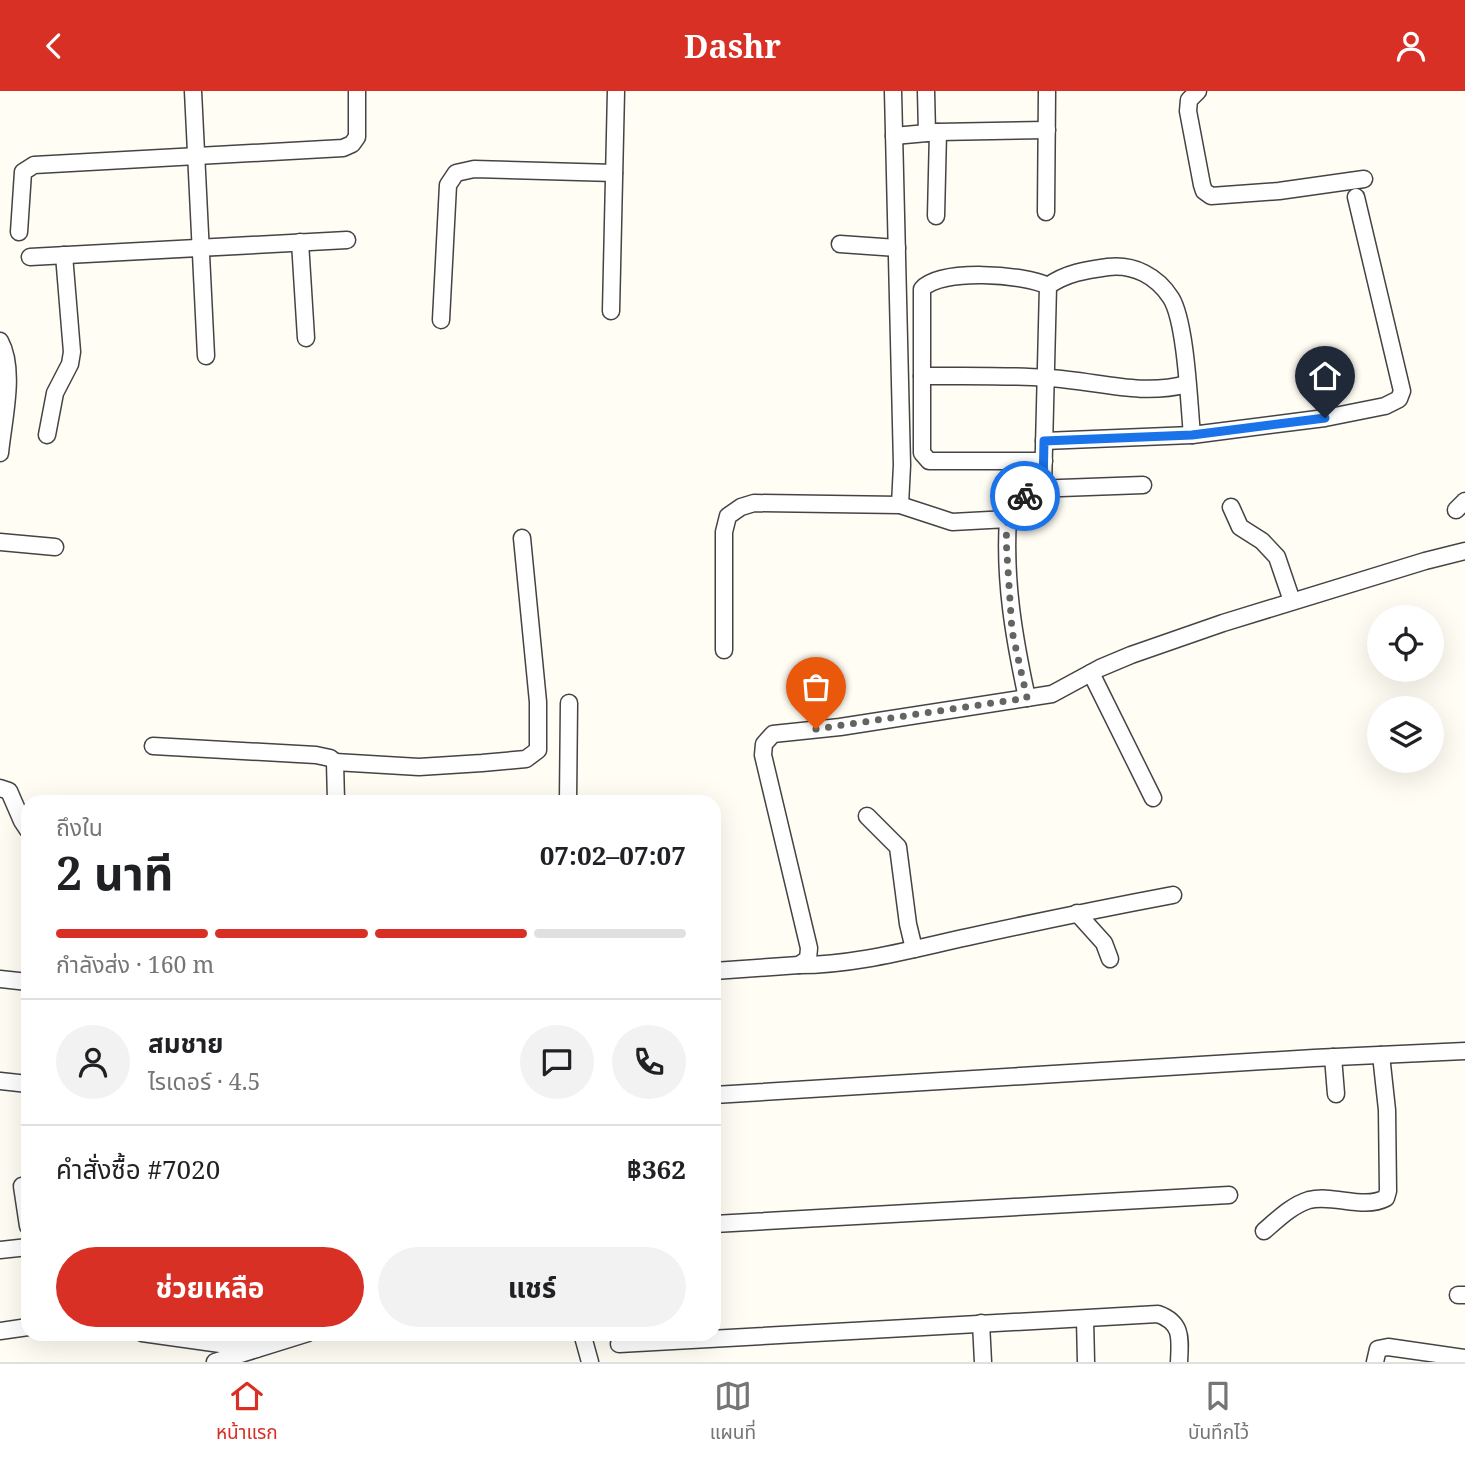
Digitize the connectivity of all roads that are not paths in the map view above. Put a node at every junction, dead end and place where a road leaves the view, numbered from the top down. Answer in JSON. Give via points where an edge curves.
{"nodes":[{"id":1,"x":193,"y":91,"type":"edge"},
{"id":2,"x":357,"y":91,"type":"edge"},
{"id":3,"x":616,"y":91,"type":"edge"},
{"id":4,"x":893,"y":91,"type":"edge"},
{"id":5,"x":926,"y":91,"type":"edge"},
{"id":6,"x":1047,"y":91,"type":"edge"},
{"id":7,"x":1198,"y":91,"type":"edge"},
{"id":8,"x":1047,"y":130,"type":"junction"},
{"id":9,"x":932,"y":133,"type":"junction"},
{"id":10,"x":894,"y":136,"type":"junction"},
{"id":11,"x":196,"y":155,"type":"junction"},
{"id":12,"x":614,"y":173,"type":"junction"},
{"id":13,"x":1364,"y":179,"type":"dead end"},
{"id":14,"x":1356,"y":197,"type":"dead end"},
{"id":15,"x":1046,"y":212,"type":"dead end"},
{"id":16,"x":936,"y":216,"type":"dead end"},
{"id":17,"x":19,"y":232,"type":"dead end"},
{"id":18,"x":347,"y":240,"type":"dead end"},
{"id":19,"x":300,"y":242,"type":"junction"},
{"id":20,"x":840,"y":244,"type":"dead end"},
{"id":21,"x":201,"y":247,"type":"junction"},
{"id":22,"x":897,"y":249,"type":"junction"},
{"id":23,"x":64,"y":255,"type":"junction"},
{"id":24,"x":30,"y":257,"type":"dead end"},
{"id":25,"x":1048,"y":286,"type":"junction"},
{"id":26,"x":611,"y":311,"type":"dead end"},
{"id":27,"x":442,"y":320,"type":"dead end"},
{"id":28,"x":306,"y":338,"type":"dead end"},
{"id":29,"x":0,"y":341,"type":"edge"},
{"id":30,"x":206,"y":356,"type":"dead end"},
{"id":31,"x":922,"y":376,"type":"junction"},
{"id":32,"x":1046,"y":377,"type":"junction"},
{"id":33,"x":1186,"y":384,"type":"junction"},
{"id":34,"x":47,"y":435,"type":"dead end"},
{"id":35,"x":1192,"y":435,"type":"junction"},
{"id":36,"x":1044,"y":441,"type":"junction"},
{"id":37,"x":0,"y":453,"type":"edge"},
{"id":38,"x":1044,"y":461,"type":"junction"},
{"id":39,"x":1143,"y":485,"type":"dead end"},
{"id":40,"x":1043,"y":488,"type":"junction"},
{"id":41,"x":900,"y":505,"type":"junction"},
{"id":42,"x":1231,"y":507,"type":"dead end"},
{"id":43,"x":1008,"y":519,"type":"junction"},
{"id":44,"x":522,"y":538,"type":"dead end"},
{"id":45,"x":0,"y":542,"type":"edge"},
{"id":46,"x":55,"y":547,"type":"dead end"},
{"id":47,"x":1465,"y":551,"type":"edge"},
{"id":48,"x":1292,"y":601,"type":"junction"},
{"id":49,"x":724,"y":650,"type":"dead end"},
{"id":50,"x":1091,"y":673,"type":"junction"},
{"id":51,"x":1027,"y":698,"type":"junction"},
{"id":52,"x":569,"y":703,"type":"dead end"},
{"id":53,"x":153,"y":746,"type":"dead end"},
{"id":54,"x":335,"y":762,"type":"junction"},
{"id":55,"x":0,"y":788,"type":"edge"},
{"id":56,"x":336,"y":795,"type":"edge"},
{"id":57,"x":568,"y":795,"type":"edge"},
{"id":58,"x":1153,"y":798,"type":"dead end"},
{"id":59,"x":867,"y":816,"type":"dead end"},
{"id":60,"x":21,"y":819,"type":"edge"},
{"id":61,"x":1173,"y":895,"type":"dead end"},
{"id":62,"x":1077,"y":913,"type":"junction"},
{"id":63,"x":914,"y":949,"type":"junction"},
{"id":64,"x":1110,"y":959,"type":"dead end"},
{"id":65,"x":799,"y":965,"type":"junction"},
{"id":66,"x":721,"y":971,"type":"edge"},
{"id":67,"x":0,"y":979,"type":"edge"},
{"id":68,"x":21,"y":981,"type":"edge"},
{"id":69,"x":1465,"y":1051,"type":"edge"},
{"id":70,"x":1381,"y":1055,"type":"junction"},
{"id":71,"x":1333,"y":1058,"type":"junction"},
{"id":72,"x":0,"y":1081,"type":"edge"},
{"id":73,"x":21,"y":1083,"type":"edge"},
{"id":74,"x":1336,"y":1094,"type":"dead end"},
{"id":75,"x":721,"y":1095,"type":"edge"},
{"id":76,"x":1229,"y":1195,"type":"dead end"},
{"id":77,"x":721,"y":1223,"type":"edge"},
{"id":78,"x":1264,"y":1231,"type":"dead end"},
{"id":79,"x":21,"y":1248,"type":"edge"},
{"id":80,"x":0,"y":1250,"type":"edge"},
{"id":81,"x":1085,"y":1319,"type":"junction"},
{"id":82,"x":981,"y":1323,"type":"junction"},
{"id":83,"x":21,"y":1328,"type":"edge"},
{"id":84,"x":0,"y":1331,"type":"edge"},
{"id":85,"x":721,"y":1338,"type":"edge"},
{"id":86,"x":199,"y":1341,"type":"edge"},
{"id":87,"x":282,"y":1341,"type":"edge"},
{"id":88,"x":584,"y":1341,"type":"edge"},
{"id":89,"x":671,"y":1341,"type":"edge"},
{"id":90,"x":619,"y":1344,"type":"dead end"},
{"id":91,"x":256,"y":1349,"type":"junction"},
{"id":92,"x":1465,"y":1358,"type":"edge"},
{"id":93,"x":215,"y":1362,"type":"edge"},
{"id":94,"x":590,"y":1362,"type":"edge"},
{"id":95,"x":983,"y":1362,"type":"edge"},
{"id":96,"x":1086,"y":1362,"type":"edge"},
{"id":97,"x":1179,"y":1362,"type":"edge"},
{"id":98,"x":1375,"y":1362,"type":"edge"}],
"edges":[{"from":1,"to":11,"type":"street"},
{"from":2,"to":11,"type":"street","via":[[356,137],[343,148]]},
{"from":3,"to":12,"type":"street"},
{"from":4,"to":10,"type":"street"},
{"from":5,"to":9,"type":"street"},
{"from":6,"to":8,"type":"street"},
{"from":7,"to":13,"type":"street","via":[[1189,100],[1188,111],[1202,185],[1211,196]]},
{"from":8,"to":9,"type":"street"},
{"from":8,"to":15,"type":"street"},
{"from":9,"to":10,"type":"street"},
{"from":9,"to":16,"type":"street"},
{"from":10,"to":22,"type":"street"},
{"from":11,"to":17,"type":"street","via":[[34,165],[23,172]]},
{"from":11,"to":21,"type":"street"},
{"from":12,"to":26,"type":"street"},
{"from":12,"to":27,"type":"street","via":[[474,169],[456,173],[448,185]]},
{"from":14,"to":35,"type":"street","via":[[1402,391],[1399,399],[1325,418]]},
{"from":18,"to":19,"type":"street"},
{"from":19,"to":21,"type":"street"},
{"from":19,"to":28,"type":"street"},
{"from":20,"to":22,"type":"street"},
{"from":21,"to":23,"type":"street"},
{"from":21,"to":30,"type":"street"},
{"from":22,"to":41,"type":"street"},
{"from":23,"to":24,"type":"street"},
{"from":23,"to":34,"type":"street","via":[[72,352],[51,407]]},
{"from":25,"to":31,"type":"street","via":[[1034,279],[969,275],[927,283],[922,289]]},
{"from":25,"to":32,"type":"street"},
{"from":25,"to":33,"type":"street","via":[[1084,270],[1124,265],[1154,278],[1172,299],[1180,322]]},
{"from":29,"to":37,"type":"street","via":[[8,366]]},
{"from":31,"to":32,"type":"street"},
{"from":31,"to":38,"type":"street","via":[[925,459]]},
{"from":32,"to":33,"type":"street","via":[[1127,389],[1158,390]]},
{"from":32,"to":36,"type":"street"},
{"from":33,"to":35,"type":"street"},
{"from":35,"to":36,"type":"street"},
{"from":36,"to":38,"type":"street"},
{"from":38,"to":40,"type":"street"},
{"from":39,"to":40,"type":"street"},
{"from":40,"to":43,"type":"street","via":[[1027,493]]},
{"from":41,"to":43,"type":"street","via":[[952,522]]},
{"from":41,"to":49,"type":"street","via":[[754,503],[728,516],[724,532]]},
{"from":42,"to":48,"type":"street","via":[[1240,527],[1277,557]]},
{"from":43,"to":51,"type":"street","via":[[1012,631]]},
{"from":44,"to":54,"type":"street","via":[[538,702],[538,750],[526,759],[419,767]]},
{"from":45,"to":46,"type":"street"},
{"from":47,"to":48,"type":"street"},
{"from":48,"to":50,"type":"street"},
{"from":50,"to":51,"type":"street","via":[[1052,694]]},
{"from":50,"to":58,"type":"street"},
{"from":51,"to":65,"type":"street","via":[[773,733],[764,744],[765,765],[809,948],[808,959]]},
{"from":52,"to":57,"type":"street"},
{"from":53,"to":54,"type":"street","via":[[316,755]]},
{"from":54,"to":56,"type":"street"},
{"from":55,"to":60,"type":"street","via":[[9,791]]},
{"from":59,"to":63,"type":"street","via":[[898,847]]},
{"from":61,"to":62,"type":"street"},
{"from":62,"to":63,"type":"street"},
{"from":62,"to":64,"type":"street","via":[[1104,943]]},
{"from":63,"to":65,"type":"street","via":[[826,965]]},
{"from":65,"to":66,"type":"street"},
{"from":67,"to":68,"type":"street"},
{"from":69,"to":70,"type":"street"},
{"from":70,"to":71,"type":"street"},
{"from":70,"to":78,"type":"street","via":[[1387,1109],[1386,1198],[1309,1201]]},
{"from":71,"to":74,"type":"street"},
{"from":71,"to":75,"type":"street"},
{"from":72,"to":73,"type":"street"},
{"from":76,"to":77,"type":"street"},
{"from":79,"to":80,"type":"street"},
{"from":81,"to":82,"type":"street"},
{"from":81,"to":96,"type":"street"},
{"from":81,"to":97,"type":"street","via":[[1158,1314],[1170,1318],[1177,1327]]},
{"from":82,"to":85,"type":"street"},
{"from":82,"to":95,"type":"street"},
{"from":83,"to":84,"type":"street"},
{"from":86,"to":91,"type":"street"},
{"from":87,"to":91,"type":"street"},
{"from":88,"to":94,"type":"street"},
{"from":89,"to":90,"type":"street"},
{"from":91,"to":93,"type":"street"},
{"from":92,"to":98,"type":"street","via":[[1388,1347],[1378,1349]]}]}
